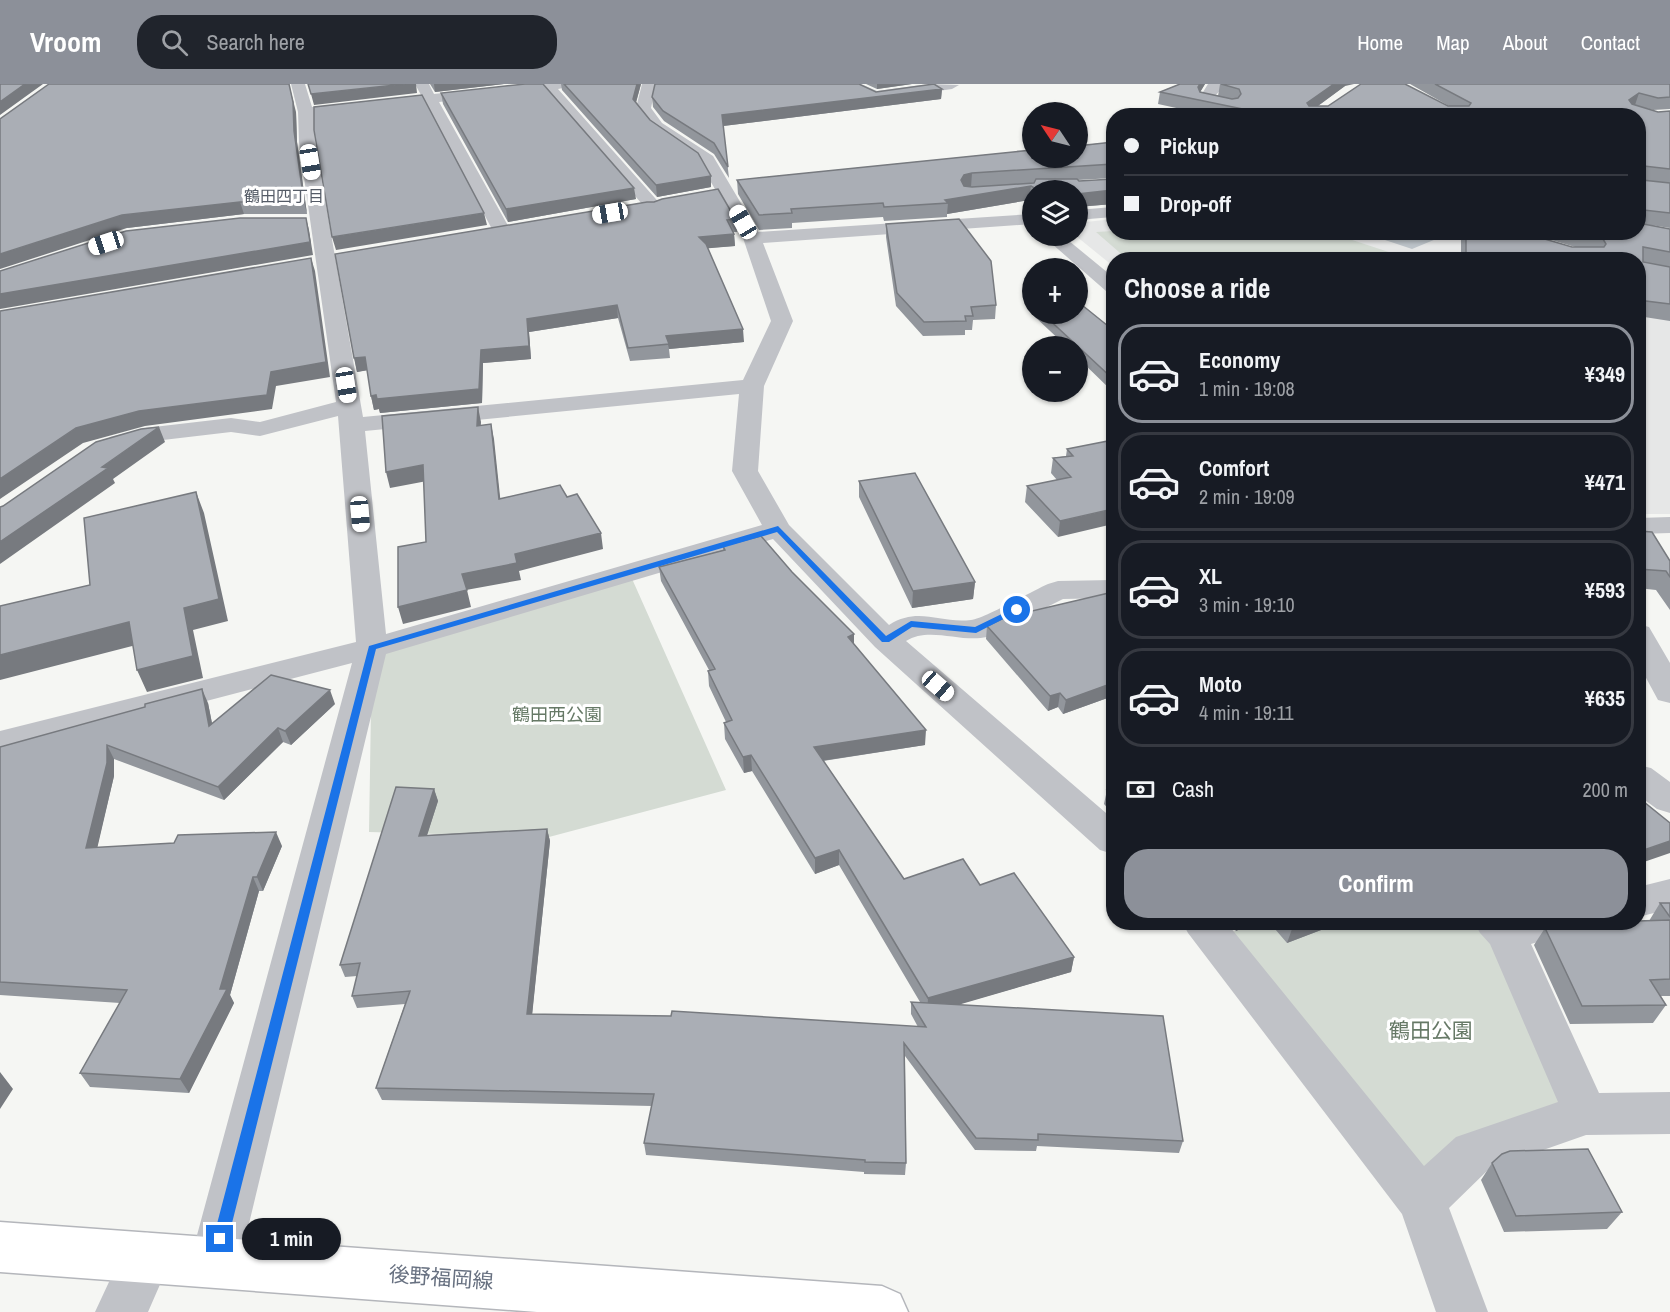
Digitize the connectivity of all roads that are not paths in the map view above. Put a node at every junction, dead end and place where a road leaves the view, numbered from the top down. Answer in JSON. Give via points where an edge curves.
{"nodes":[{"id":1,"x":298,"y":84,"type":"edge"},
{"id":2,"x":649,"y":84,"type":"edge"},
{"id":3,"x":850,"y":84,"type":"edge"},
{"id":4,"x":954,"y":84,"type":"edge"},
{"id":5,"x":1219,"y":84,"type":"edge"},
{"id":6,"x":553,"y":85,"type":"edge"},
{"id":7,"x":426,"y":91,"type":"edge"},
{"id":8,"x":1230,"y":105,"type":"edge"},
{"id":9,"x":306,"y":112,"type":"junction"},
{"id":10,"x":674,"y":201,"type":"edge"},
{"id":11,"x":653,"y":206,"type":"junction"},
{"id":12,"x":985,"y":207,"type":"edge"},
{"id":13,"x":630,"y":209,"type":"edge"},
{"id":14,"x":1106,"y":213,"type":"edge"},
{"id":15,"x":1088,"y":214,"type":"edge"},
{"id":16,"x":1022,"y":220,"type":"edge"},
{"id":17,"x":999,"y":221,"type":"junction"},
{"id":18,"x":525,"y":227,"type":"edge"},
{"id":19,"x":502,"y":231,"type":"junction"},
{"id":20,"x":479,"y":235,"type":"edge"},
{"id":21,"x":752,"y":238,"type":"junction"},
{"id":22,"x":1064,"y":246,"type":"edge"},
{"id":23,"x":1106,"y":281,"type":"edge"},
{"id":24,"x":752,"y":386,"type":"junction"},
{"id":25,"x":351,"y":416,"type":"junction"},
{"id":26,"x":93,"y":450,"type":"edge"},
{"id":27,"x":1670,"y":525,"type":"edge"},
{"id":28,"x":1646,"y":526,"type":"edge"},
{"id":29,"x":778,"y":529,"type":"junction"},
{"id":30,"x":1106,"y":589,"type":"edge"},
{"id":31,"x":886,"y":640,"type":"junction"},
{"id":32,"x":372,"y":648,"type":"junction"},
{"id":33,"x":1646,"y":648,"type":"edge"},
{"id":34,"x":1670,"y":692,"type":"edge"},
{"id":35,"x":0,"y":743,"type":"edge"},
{"id":36,"x":1646,"y":783,"type":"edge"},
{"id":37,"x":1670,"y":800,"type":"edge"},
{"id":38,"x":1106,"y":834,"type":"edge"},
{"id":39,"x":1670,"y":894,"type":"edge"},
{"id":40,"x":1646,"y":900,"type":"edge"},
{"id":41,"x":1208,"y":930,"type":"edge"},
{"id":42,"x":1501,"y":930,"type":"edge"},
{"id":43,"x":1670,"y":1113,"type":"edge"},
{"id":44,"x":1586,"y":1114,"type":"junction"},
{"id":45,"x":1422,"y":1201,"type":"junction"},
{"id":46,"x":0,"y":1247,"type":"edge"},
{"id":47,"x":147,"y":1257,"type":"junction"},
{"id":48,"x":215,"y":1261,"type":"junction"},
{"id":49,"x":121,"y":1312,"type":"edge"},
{"id":50,"x":882,"y":1312,"type":"edge"},
{"id":51,"x":1462,"y":1312,"type":"edge"}],
"edges":[{"from":1,"to":9,"type":"street"},
{"from":2,"to":21,"type":"street","via":[[643,108],[657,126],[707,160],[715,194]]},
{"from":3,"to":4,"type":"street","via":[[875,96]]},
{"from":5,"to":8,"type":"street","via":[[1205,100]]},
{"from":6,"to":7,"type":"street"},
{"from":6,"to":11,"type":"street"},
{"from":7,"to":9,"type":"street"},
{"from":7,"to":19,"type":"street"},
{"from":9,"to":25,"type":"street","via":[[309,222],[324,261]]},
{"from":10,"to":11,"type":"street"},
{"from":11,"to":13,"type":"street"},
{"from":12,"to":17,"type":"street"},
{"from":14,"to":15,"type":"street"},
{"from":16,"to":17,"type":"street"},
{"from":17,"to":21,"type":"street"},
{"from":18,"to":19,"type":"street"},
{"from":19,"to":20,"type":"street"},
{"from":21,"to":24,"type":"street","via":[[782,321]]},
{"from":22,"to":23,"type":"street"},
{"from":24,"to":25,"type":"street"},
{"from":24,"to":29,"type":"street","via":[[745,471]]},
{"from":25,"to":26,"type":"street","via":[[260,429],[231,425],[145,435]]},
{"from":25,"to":32,"type":"street"},
{"from":27,"to":28,"type":"street"},
{"from":29,"to":31,"type":"street"},
{"from":29,"to":32,"type":"street"},
{"from":30,"to":31,"type":"street","via":[[1058,590],[976,630],[911,624]]},
{"from":31,"to":38,"type":"street"},
{"from":32,"to":35,"type":"street"},
{"from":32,"to":48,"type":"street"},
{"from":33,"to":34,"type":"street"},
{"from":36,"to":37,"type":"street"},
{"from":39,"to":40,"type":"street"},
{"from":41,"to":45,"type":"street"},
{"from":42,"to":44,"type":"street"},
{"from":43,"to":44,"type":"street"},
{"from":44,"to":45,"type":"street","via":[[1473,1152]]},
{"from":45,"to":51,"type":"street"},
{"from":46,"to":47,"type":"main road","name":"後野福岡線"},
{"from":47,"to":48,"type":"main road","name":"後野福岡線"},
{"from":47,"to":49,"type":"street"},
{"from":48,"to":50,"type":"main road","name":"後野福岡線"}]}
